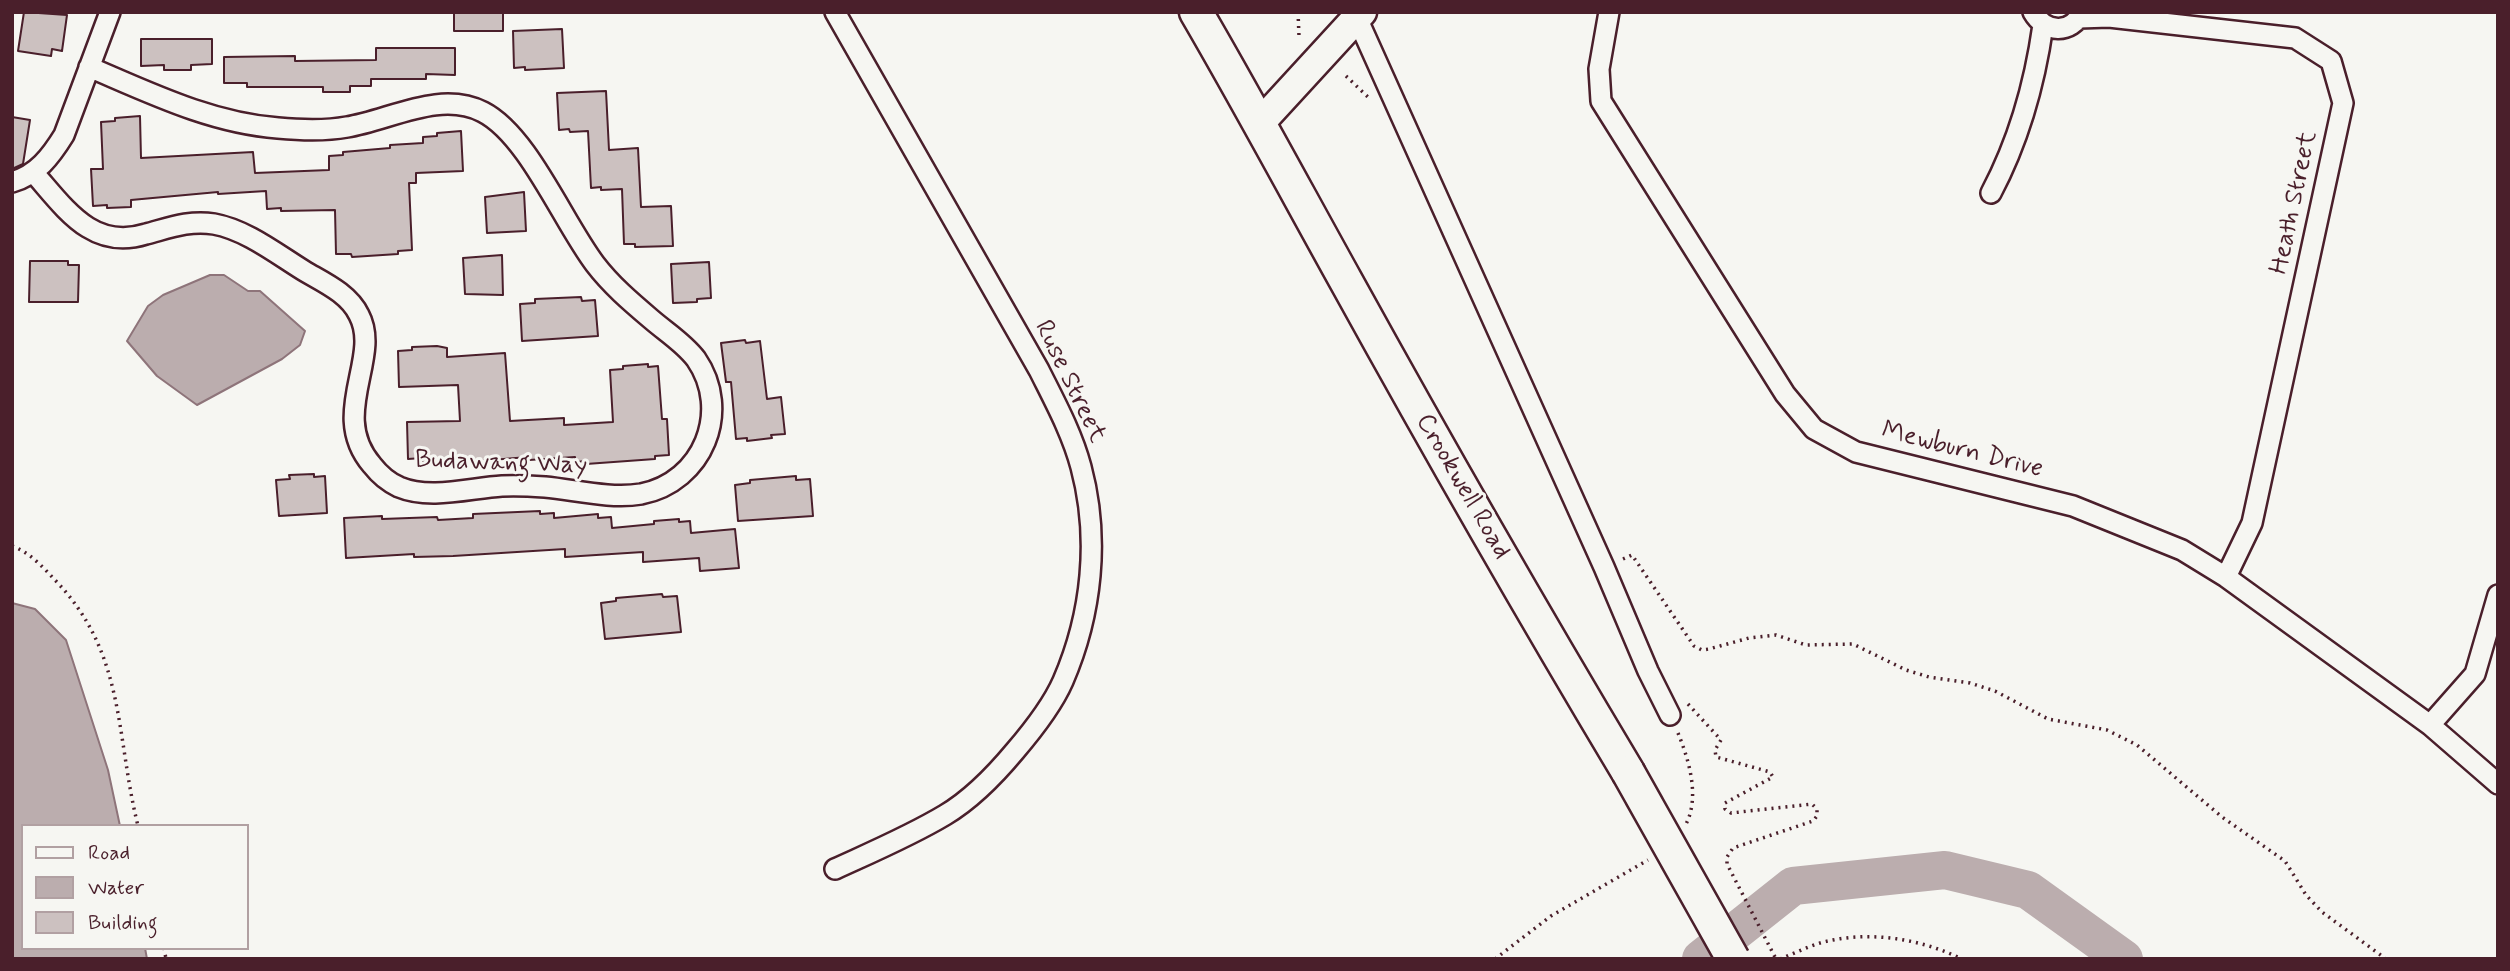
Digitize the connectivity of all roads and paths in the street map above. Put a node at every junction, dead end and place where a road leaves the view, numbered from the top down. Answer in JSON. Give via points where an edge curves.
{"nodes":[{"id":1,"x":110,"y":12,"type":"edge"},
{"id":2,"x":835,"y":12,"type":"edge"},
{"id":3,"x":1196,"y":12,"type":"edge"},
{"id":4,"x":1298,"y":12,"type":"edge"},
{"id":5,"x":1609,"y":12,"type":"edge"},
{"id":6,"x":1360,"y":15,"type":"edge"},
{"id":7,"x":2081,"y":15,"type":"edge"},
{"id":8,"x":2105,"y":15,"type":"edge"},
{"id":9,"x":2046,"y":22,"type":"edge"},
{"id":10,"x":1299,"y":36,"type":"dead end"},
{"id":11,"x":89,"y":67,"type":"junction"},
{"id":12,"x":1346,"y":76,"type":"dead end"},
{"id":13,"x":1373,"y":101,"type":"dead end"},
{"id":14,"x":1261,"y":122,"type":"junction"},
{"id":15,"x":33,"y":172,"type":"junction"},
{"id":16,"x":12,"y":183,"type":"edge"},
{"id":17,"x":1991,"y":193,"type":"dead end"},
{"id":18,"x":12,"y":546,"type":"edge"},
{"id":19,"x":1604,"y":567,"type":"junction"},
{"id":20,"x":2226,"y":577,"type":"junction"},
{"id":21,"x":2498,"y":596,"type":"edge"},
{"id":22,"x":1683,"y":695,"type":"dead end"},
{"id":23,"x":1670,"y":715,"type":"joint"},
{"id":24,"x":2430,"y":725,"type":"junction"},
{"id":25,"x":2498,"y":784,"type":"edge"},
{"id":26,"x":138,"y":824,"type":"edge"},
{"id":27,"x":1682,"y":831,"type":"dead end"},
{"id":28,"x":1655,"y":855,"type":"dead end"},
{"id":29,"x":835,"y":869,"type":"dead end"},
{"id":30,"x":1495,"y":959,"type":"edge"},
{"id":31,"x":1733,"y":959,"type":"edge"},
{"id":32,"x":1778,"y":959,"type":"edge"},
{"id":33,"x":1962,"y":959,"type":"edge"},
{"id":34,"x":2386,"y":959,"type":"edge"}],
"edges":[{"from":1,"to":11,"type":"street"},
{"from":2,"to":29,"type":"street","name":"Ruse Street","via":[[1066,424],[1081,467],[1090,515],[1091,569],[1083,624],[1062,682],[1030,733],[995,775],[946,814]]},
{"from":3,"to":14,"type":"main road","name":"Crookwell Road"},
{"from":4,"to":10,"type":"path"},
{"from":5,"to":20,"type":"street","name":"Mewburn Drive","via":[[1599,69],[1601,101],[1785,394],[1814,429],[1856,452],[2073,506],[2182,550]]},
{"from":6,"to":14,"type":"street"},
{"from":6,"to":19,"type":"street"},
{"from":7,"to":8,"type":"street","name":"Heath Street"},
{"from":7,"to":9,"type":"street","via":[[2068,27]]},
{"from":8,"to":20,"type":"street","name":"Heath Street","via":[[2295,38],[2331,61],[2343,103],[2252,523]]},
{"from":9,"to":17,"type":"street","via":[[2007,163]]},
{"from":11,"to":15,"type":"street","via":[[64,135]]},
{"from":11,"to":15,"type":"street","name":"Budawang Way","via":[[211,116],[280,129],[346,127],[439,104],[481,110],[516,139],[607,279],[692,355],[704,372],[710,388],[711,425],[706,443],[684,473],[635,495],[521,486],[430,492],[401,488],[374,468],[359,446],[354,408],[365,332],[356,309],[345,297],[254,241],[214,224],[180,224],[133,238],[105,236],[75,219]]},
{"from":12,"to":13,"type":"path"},
{"from":14,"to":31,"type":"main road","name":"Crookwell Road","bridge":true,"via":[[1429,429]]},
{"from":15,"to":16,"type":"street"},
{"from":18,"to":26,"type":"path","via":[[46,570],[75,600],[89,623],[115,694]]},
{"from":19,"to":23,"type":"street"},
{"from":19,"to":34,"type":"path","via":[[1632,555],[1694,646],[1702,650],[1776,635],[1806,645],[1853,644],[1906,670],[1970,683],[2048,719],[2107,730],[2137,745],[2222,817],[2285,861],[2322,912]]},
{"from":20,"to":24,"type":"street","name":"Mewburn Drive"},
{"from":21,"to":24,"type":"street","via":[[2474,674]]},
{"from":22,"to":32,"type":"path","via":[[1721,740],[1716,757],[1770,772],[1773,777],[1725,803],[1725,809],[1731,813],[1812,804],[1817,809],[1813,821],[1733,848],[1727,857]]},
{"from":23,"to":27,"type":"path","via":[[1692,789],[1691,810]]},
{"from":24,"to":25,"type":"street","name":"Mewburn Drive"},
{"from":28,"to":30,"type":"path","via":[[1550,916]]},
{"from":32,"to":33,"type":"path","via":[[1822,943],[1881,935],[1944,950]]}]}
